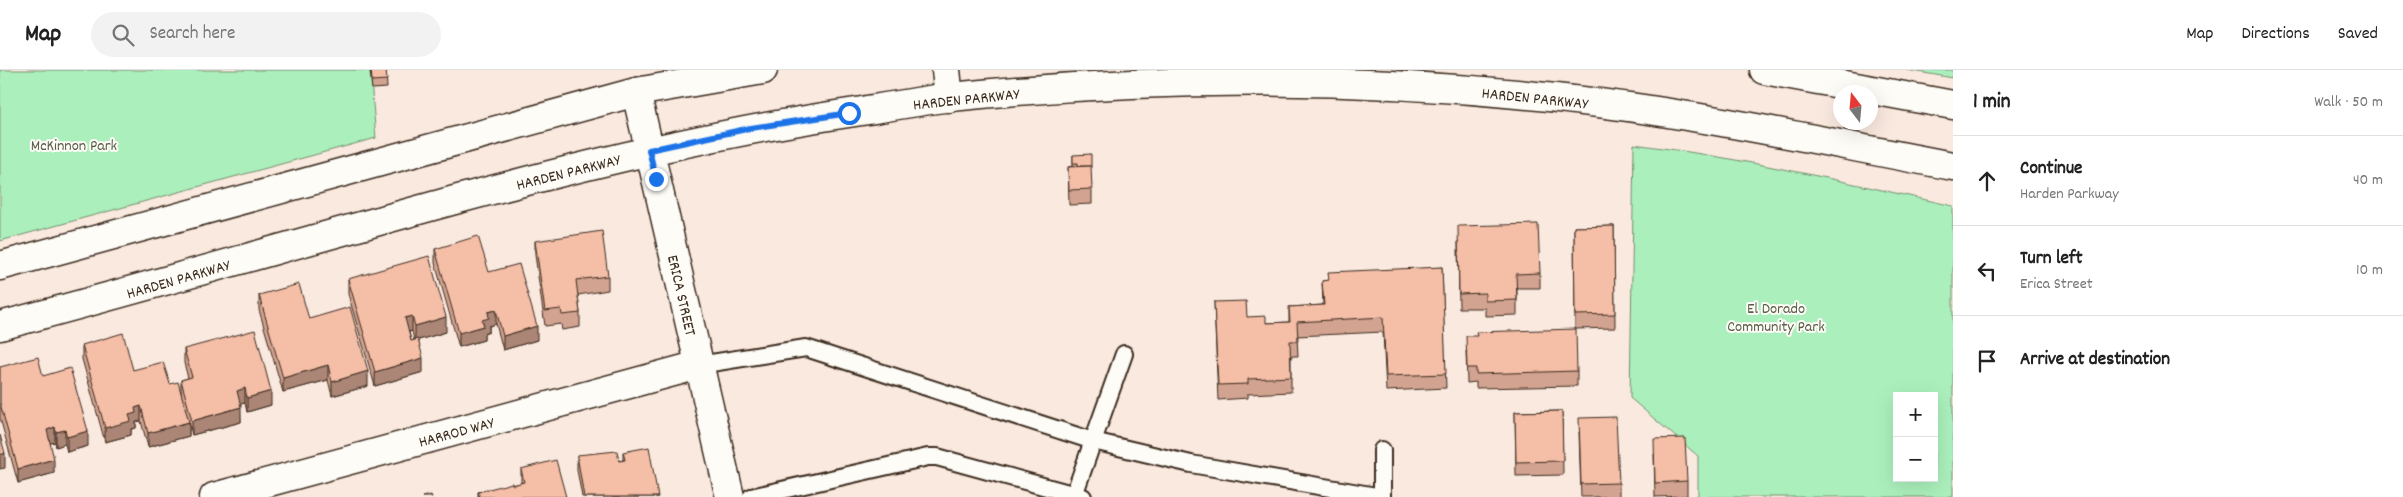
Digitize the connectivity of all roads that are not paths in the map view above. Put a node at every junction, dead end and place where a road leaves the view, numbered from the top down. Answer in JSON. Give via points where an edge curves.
{"nodes":[{"id":1,"x":763,"y":70,"type":"edge"},
{"id":2,"x":946,"y":70,"type":"edge"},
{"id":3,"x":1764,"y":70,"type":"edge"},
{"id":4,"x":636,"y":92,"type":"junction"},
{"id":5,"x":949,"y":98,"type":"junction"},
{"id":6,"x":1953,"y":106,"type":"edge"},
{"id":7,"x":649,"y":150,"type":"junction"},
{"id":8,"x":1953,"y":166,"type":"edge"},
{"id":9,"x":0,"y":266,"type":"edge"},
{"id":10,"x":0,"y":326,"type":"edge"},
{"id":11,"x":1124,"y":354,"type":"dead end"},
{"id":12,"x":698,"y":364,"type":"junction"},
{"id":13,"x":1092,"y":441,"type":"junction"},
{"id":14,"x":1382,"y":450,"type":"dead end"},
{"id":15,"x":1079,"y":496,"type":"edge"},
{"id":16,"x":1382,"y":496,"type":"edge"},
{"id":17,"x":214,"y":497,"type":"edge"},
{"id":18,"x":730,"y":497,"type":"edge"},
{"id":19,"x":751,"y":497,"type":"edge"}],
"edges":[{"from":1,"to":4,"type":"street"},
{"from":2,"to":5,"type":"street"},
{"from":3,"to":6,"type":"street"},
{"from":4,"to":7,"type":"street","name":"ERICA STREET"},
{"from":4,"to":9,"type":"street"},
{"from":5,"to":7,"type":"street","name":"HARDEN PARKWAY","via":[[751,128]]},
{"from":5,"to":8,"type":"street","name":"HARDEN PARKWAY","via":[[1193,81],[1439,87],[1598,103],[1745,125]]},
{"from":7,"to":10,"type":"street","name":"HARDEN PARKWAY"},
{"from":7,"to":12,"type":"street","name":"ERICA STREET"},
{"from":11,"to":13,"type":"lane"},
{"from":12,"to":13,"type":"lane","via":[[806,348]]},
{"from":12,"to":17,"type":"street","name":"HARROD WAY"},
{"from":12,"to":18,"type":"street","name":"ERICA STREET"},
{"from":13,"to":15,"type":"lane"},
{"from":13,"to":16,"type":"lane","via":[[1191,464]]},
{"from":14,"to":16,"type":"lane"},
{"from":15,"to":19,"type":"lane","via":[[928,457]]}]}
